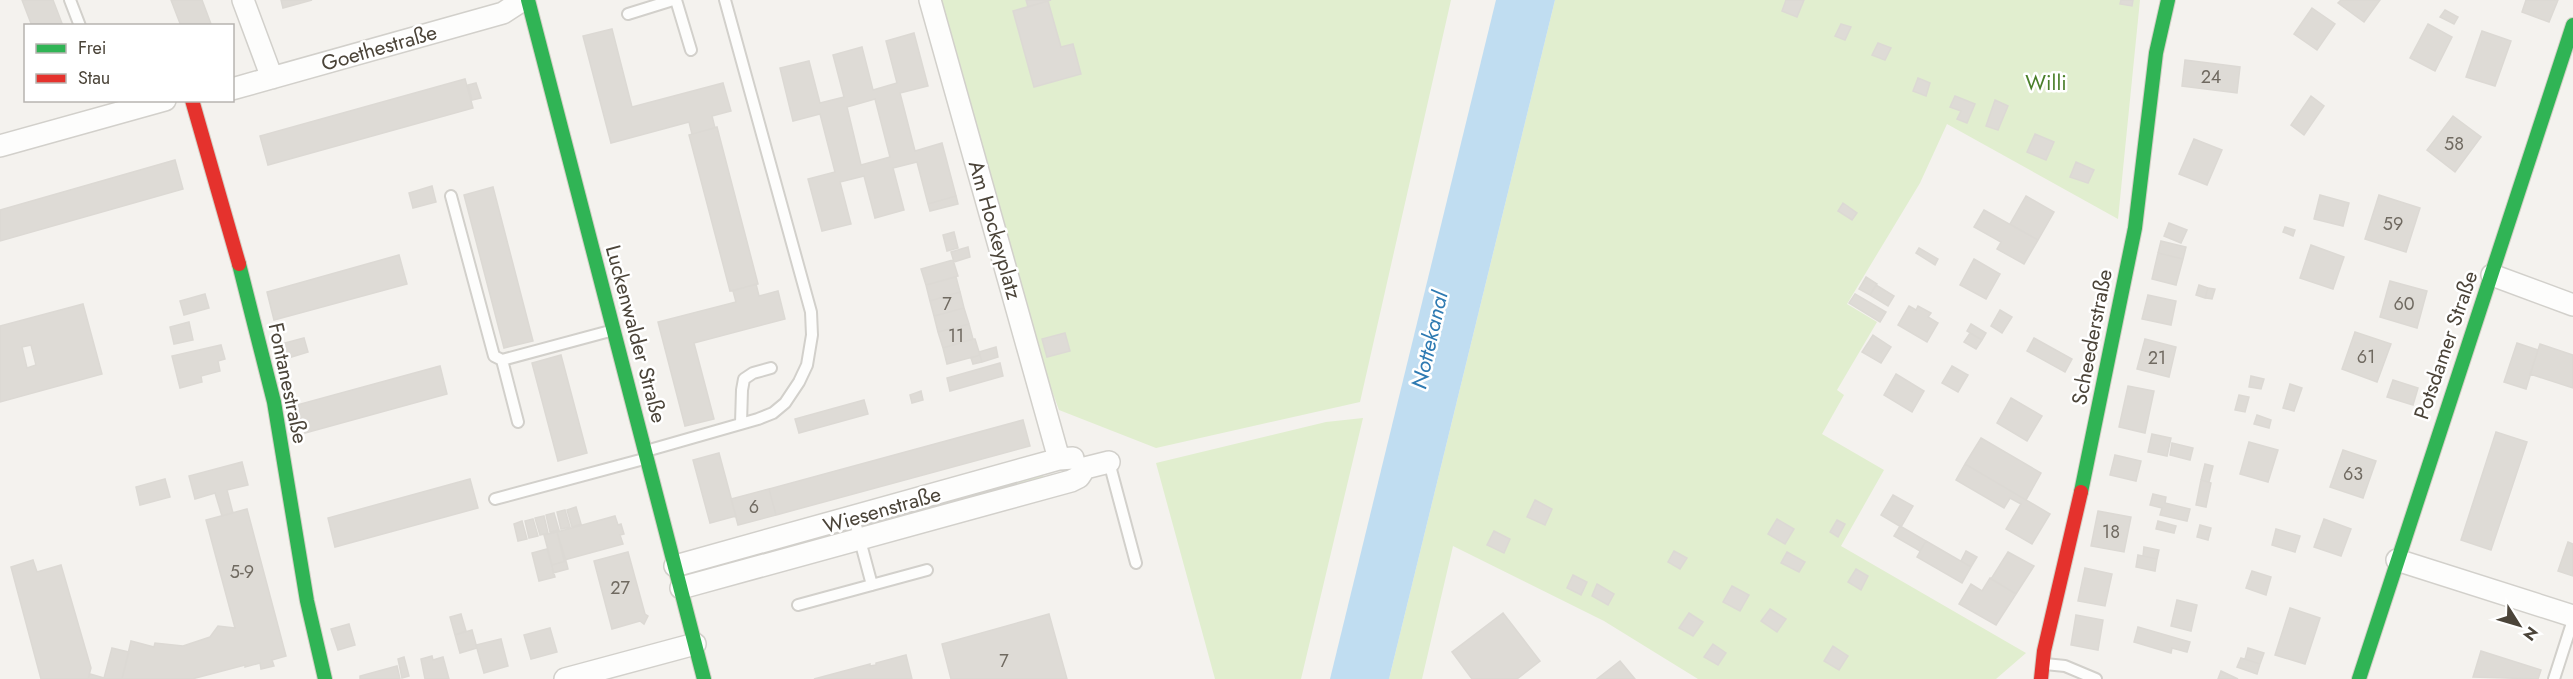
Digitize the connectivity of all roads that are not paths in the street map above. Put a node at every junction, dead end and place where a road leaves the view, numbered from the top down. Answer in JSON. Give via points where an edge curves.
{"nodes":[{"id":1,"x":70,"y":0,"type":"edge"},
{"id":2,"x":243,"y":0,"type":"edge"},
{"id":3,"x":523,"y":0,"type":"edge"},
{"id":4,"x":528,"y":0,"type":"edge"},
{"id":5,"x":674,"y":0,"type":"edge"},
{"id":6,"x":725,"y":0,"type":"edge"},
{"id":7,"x":930,"y":0,"type":"edge"},
{"id":8,"x":2167,"y":1,"type":"edge"},
{"id":9,"x":628,"y":14,"type":"dead end"},
{"id":10,"x":79,"y":24,"type":"edge"},
{"id":11,"x":2573,"y":24,"type":"edge"},
{"id":12,"x":691,"y":50,"type":"dead end"},
{"id":13,"x":272,"y":78,"type":"junction"},
{"id":14,"x":234,"y":88,"type":"edge"},
{"id":15,"x":149,"y":102,"type":"edge"},
{"id":16,"x":193,"y":102,"type":"edge"},
{"id":17,"x":110,"y":107,"type":"edge"},
{"id":18,"x":0,"y":146,"type":"edge"},
{"id":19,"x":451,"y":196,"type":"dead end"},
{"id":20,"x":2492,"y":275,"type":"junction"},
{"id":21,"x":2573,"y":305,"type":"edge"},
{"id":22,"x":614,"y":330,"type":"junction"},
{"id":23,"x":502,"y":360,"type":"junction"},
{"id":24,"x":771,"y":368,"type":"dead end"},
{"id":25,"x":518,"y":422,"type":"dead end"},
{"id":26,"x":741,"y":423,"type":"junction"},
{"id":27,"x":646,"y":455,"type":"junction"},
{"id":28,"x":1059,"y":459,"type":"junction"},
{"id":29,"x":1109,"y":462,"type":"joint"},
{"id":30,"x":1085,"y":468,"type":"junction"},
{"id":31,"x":495,"y":499,"type":"dead end"},
{"id":32,"x":854,"y":518,"type":"junction"},
{"id":33,"x":860,"y":540,"type":"junction"},
{"id":34,"x":2397,"y":560,"type":"junction"},
{"id":35,"x":1136,"y":563,"type":"dead end"},
{"id":36,"x":675,"y":567,"type":"junction"},
{"id":37,"x":927,"y":570,"type":"dead end"},
{"id":38,"x":872,"y":585,"type":"junction"},
{"id":39,"x":681,"y":588,"type":"junction"},
{"id":40,"x":798,"y":604,"type":"dead end"},
{"id":41,"x":2573,"y":618,"type":"edge"},
{"id":42,"x":695,"y":644,"type":"junction"},
{"id":43,"x":2043,"y":664,"type":"junction"},
{"id":44,"x":325,"y":679,"type":"edge"},
{"id":45,"x":565,"y":679,"type":"edge"},
{"id":46,"x":704,"y":679,"type":"edge"},
{"id":47,"x":2041,"y":679,"type":"edge"},
{"id":48,"x":2097,"y":679,"type":"edge"},
{"id":49,"x":2359,"y":679,"type":"edge"},
{"id":50,"x":2553,"y":679,"type":"edge"}],
"edges":[{"from":1,"to":10,"type":"lane"},
{"from":2,"to":13,"type":"street"},
{"from":3,"to":13,"type":"street","name":"Goethestraße","via":[[503,13]]},
{"from":4,"to":22,"type":"main road","name":"Luckenwalder Straße"},
{"from":5,"to":9,"type":"lane"},
{"from":5,"to":12,"type":"lane"},
{"from":6,"to":26,"type":"lane","via":[[812,324],[811,350],[794,391],[773,413]]},
{"from":7,"to":28,"type":"street","name":"Am Hockeyplatz"},
{"from":8,"to":43,"type":"main road","name":"Scheederstraße","via":[[2156,53],[2135,228]]},
{"from":11,"to":20,"type":"main road","name":"Potsdamer Straße"},
{"from":13,"to":14,"type":"street","name":"Goethestraße"},
{"from":15,"to":17,"type":"street"},
{"from":16,"to":44,"type":"main road","name":"Fontanestraße","via":[[265,363],[300,572]]},
{"from":17,"to":18,"type":"street"},
{"from":19,"to":23,"type":"lane","via":[[492,354]]},
{"from":20,"to":21,"type":"street"},
{"from":20,"to":34,"type":"main road","name":"Potsdamer Straße"},
{"from":22,"to":23,"type":"lane"},
{"from":22,"to":27,"type":"main road","name":"Luckenwalder Straße"},
{"from":23,"to":25,"type":"lane"},
{"from":24,"to":26,"type":"lane","via":[[744,379]]},
{"from":26,"to":27,"type":"lane"},
{"from":27,"to":31,"type":"lane"},
{"from":27,"to":36,"type":"main road","name":"Luckenwalder Straße"},
{"from":28,"to":30,"type":"street","via":[[1071,456]]},
{"from":28,"to":32,"type":"street","name":"Wiesenstraße"},
{"from":29,"to":30,"type":"street","name":"Wiesenstraße"},
{"from":29,"to":35,"type":"lane"},
{"from":30,"to":33,"type":"street","name":"Wiesenstraße","via":[[1071,482]]},
{"from":32,"to":33,"type":"lane"},
{"from":32,"to":36,"type":"street","name":"Wiesenstraße"},
{"from":33,"to":38,"type":"lane"},
{"from":33,"to":39,"type":"street","name":"Wiesenstraße"},
{"from":34,"to":41,"type":"street"},
{"from":34,"to":49,"type":"main road","name":"Potsdamer Straße"},
{"from":36,"to":39,"type":"main road","name":"Luckenwalder Straße"},
{"from":37,"to":38,"type":"lane"},
{"from":38,"to":40,"type":"lane"},
{"from":39,"to":42,"type":"main road","name":"Luckenwalder Straße"},
{"from":41,"to":50,"type":"lane"},
{"from":42,"to":45,"type":"street"},
{"from":42,"to":46,"type":"main road","name":"Luckenwalder Straße"},
{"from":43,"to":47,"type":"main road","name":"Scheederstraße"},
{"from":43,"to":48,"type":"lane","via":[[2065,666]]}]}
